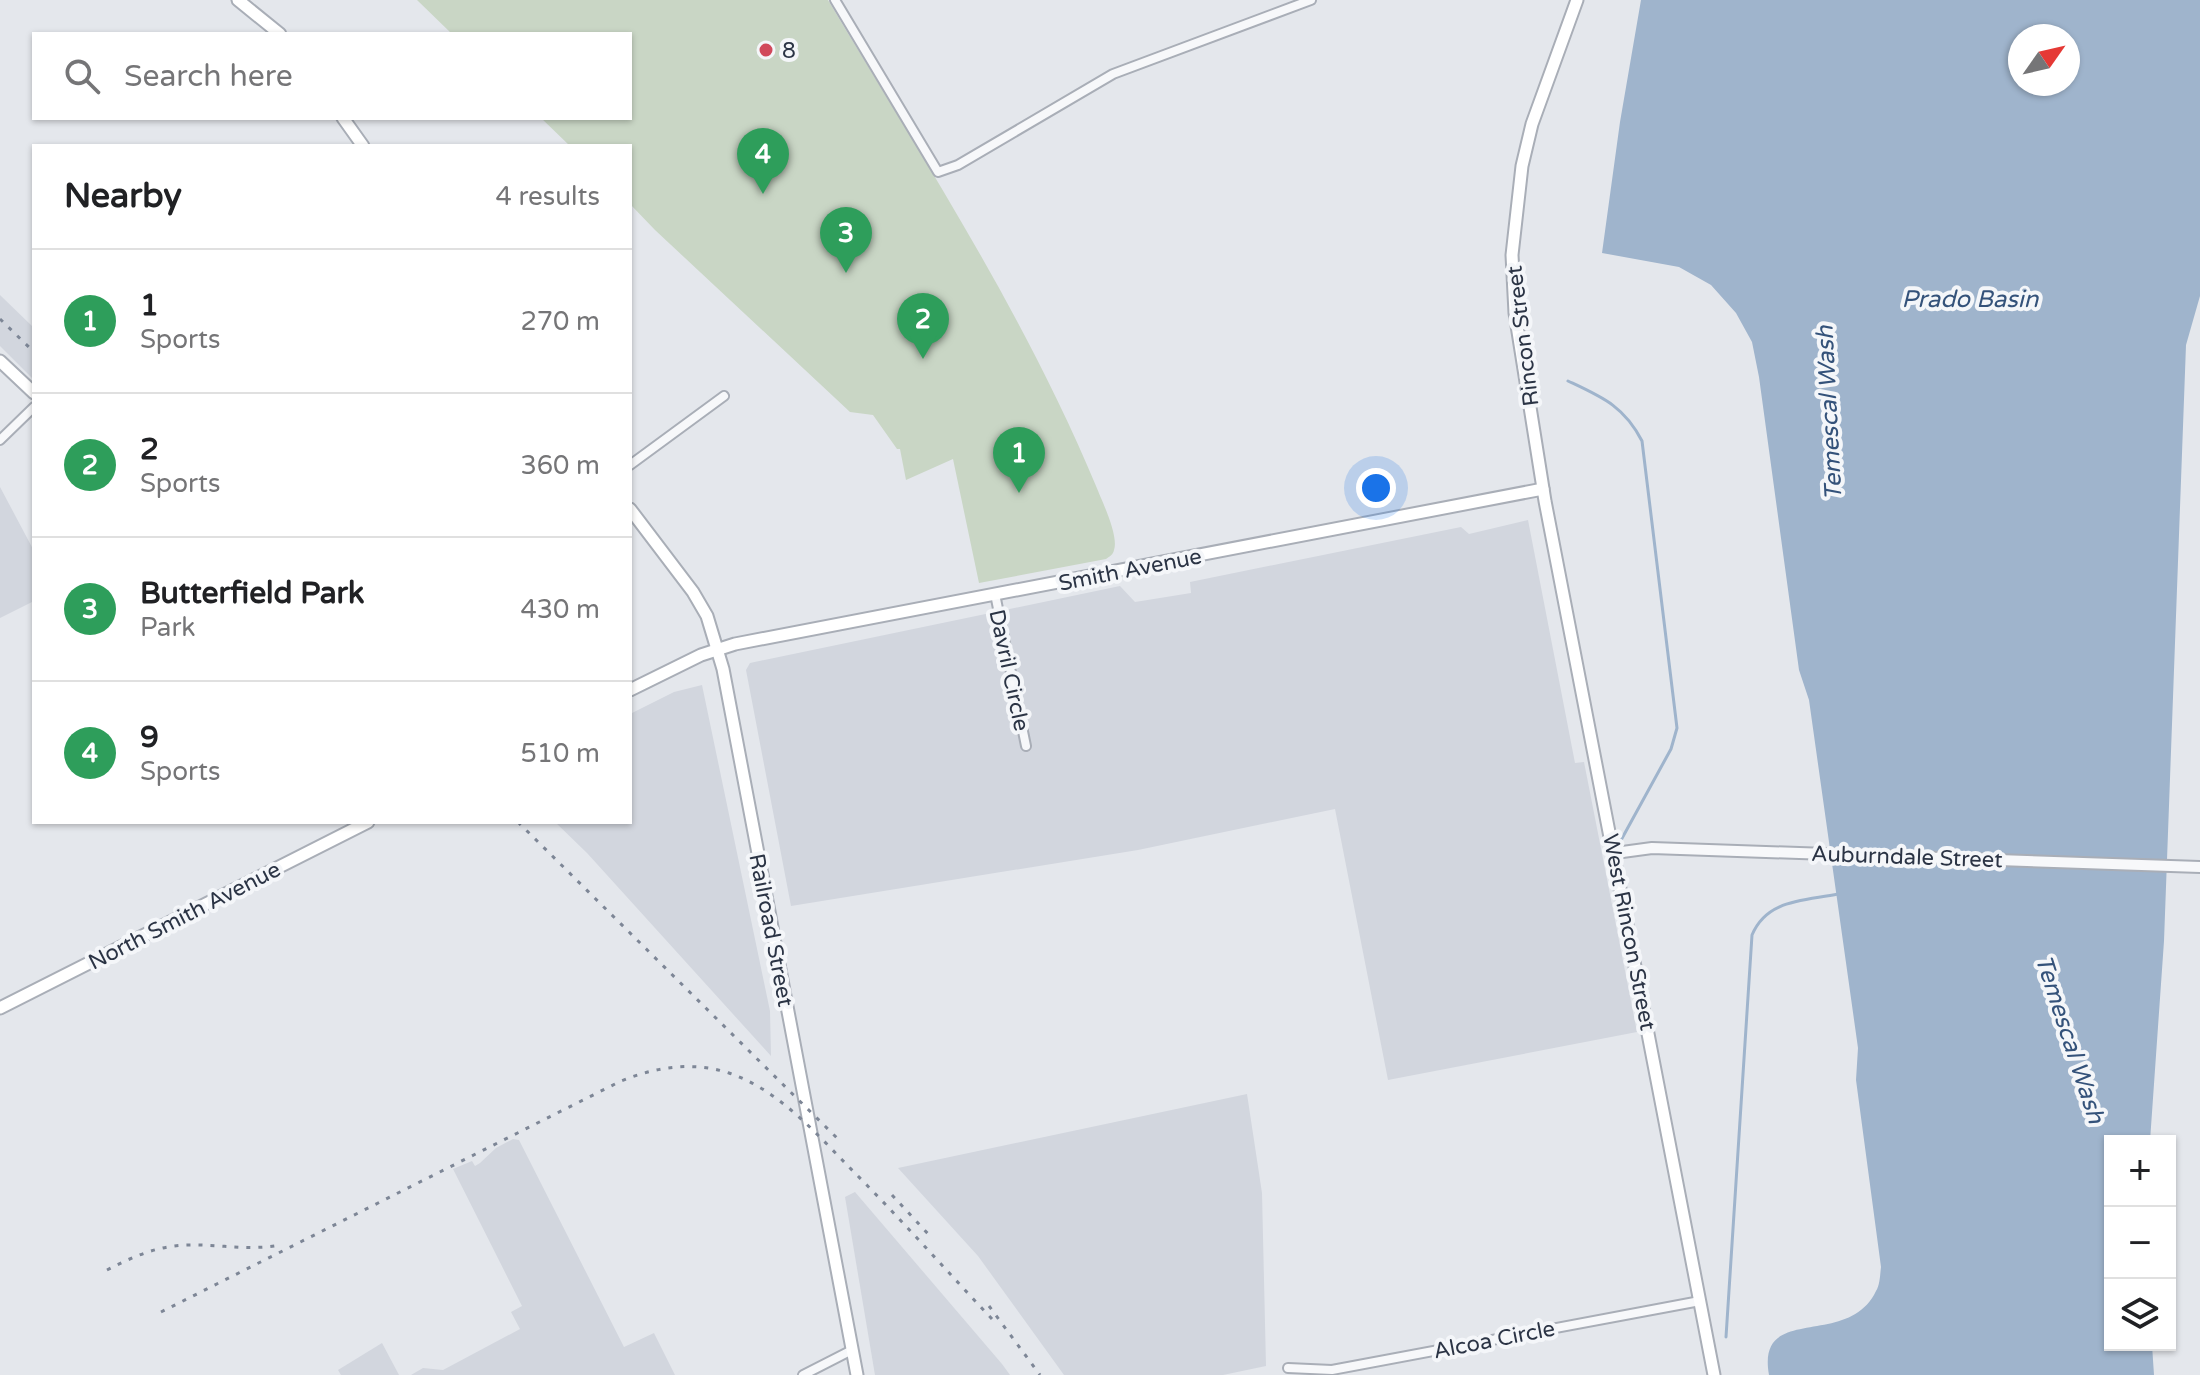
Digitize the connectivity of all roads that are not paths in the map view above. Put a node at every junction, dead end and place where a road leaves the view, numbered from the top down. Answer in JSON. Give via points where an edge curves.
{"nodes":[{"id":1,"x":238,"y":0,"type":"edge"},
{"id":2,"x":835,"y":0,"type":"edge"},
{"id":3,"x":1311,"y":0,"type":"edge"},
{"id":4,"x":1577,"y":0,"type":"edge"},
{"id":5,"x":278,"y":32,"type":"edge"},
{"id":6,"x":344,"y":120,"type":"edge"},
{"id":7,"x":362,"y":144,"type":"edge"},
{"id":8,"x":0,"y":361,"type":"edge"},
{"id":9,"x":32,"y":391,"type":"edge"},
{"id":10,"x":724,"y":396,"type":"dead end"},
{"id":11,"x":32,"y":409,"type":"edge"},
{"id":12,"x":0,"y":440,"type":"edge"},
{"id":13,"x":632,"y":464,"type":"edge"},
{"id":14,"x":1543,"y":489,"type":"junction"},
{"id":15,"x":632,"y":512,"type":"edge"},
{"id":16,"x":995,"y":594,"type":"junction"},
{"id":17,"x":718,"y":649,"type":"junction"},
{"id":18,"x":632,"y":689,"type":"edge"},
{"id":19,"x":1026,"y":746,"type":"dead end"},
{"id":20,"x":364,"y":824,"type":"edge"},
{"id":21,"x":1615,"y":853,"type":"junction"},
{"id":22,"x":2200,"y":867,"type":"edge"},
{"id":23,"x":0,"y":1008,"type":"edge"},
{"id":24,"x":1700,"y":1301,"type":"junction"},
{"id":25,"x":852,"y":1350,"type":"junction"},
{"id":26,"x":1288,"y":1368,"type":"dead end"},
{"id":27,"x":803,"y":1375,"type":"edge"},
{"id":28,"x":857,"y":1375,"type":"edge"},
{"id":29,"x":1714,"y":1375,"type":"edge"}],
"edges":[{"from":1,"to":5,"type":"main road"},
{"from":2,"to":3,"type":"street","via":[[938,172],[1113,74]]},
{"from":4,"to":14,"type":"main road","name":"Rincon Street","via":[[1532,124],[1512,255],[1515,313]]},
{"from":6,"to":7,"type":"main road"},
{"from":8,"to":9,"type":"main road"},
{"from":10,"to":13,"type":"street"},
{"from":11,"to":12,"type":"street"},
{"from":14,"to":16,"type":"main road","name":"Smith Avenue"},
{"from":14,"to":21,"type":"main road","name":"West Rincon Street"},
{"from":15,"to":17,"type":"main road","name":"Railroad Street","via":[[696,597]]},
{"from":16,"to":17,"type":"main road","name":"Smith Avenue"},
{"from":16,"to":19,"type":"street","name":"Davril Circle"},
{"from":17,"to":18,"type":"main road"},
{"from":17,"to":25,"type":"main road","name":"Railroad Street"},
{"from":20,"to":23,"type":"main road","name":"North Smith Avenue"},
{"from":21,"to":22,"type":"street","name":"Auburndale Street","via":[[1652,848]]},
{"from":21,"to":24,"type":"main road","name":"West Rincon Street"},
{"from":24,"to":26,"type":"street","name":"Alcoa Circle","via":[[1332,1370]]},
{"from":24,"to":29,"type":"main road","name":"West Rincon Street"},
{"from":25,"to":27,"type":"street"},
{"from":25,"to":28,"type":"main road","name":"Railroad Street"}]}
